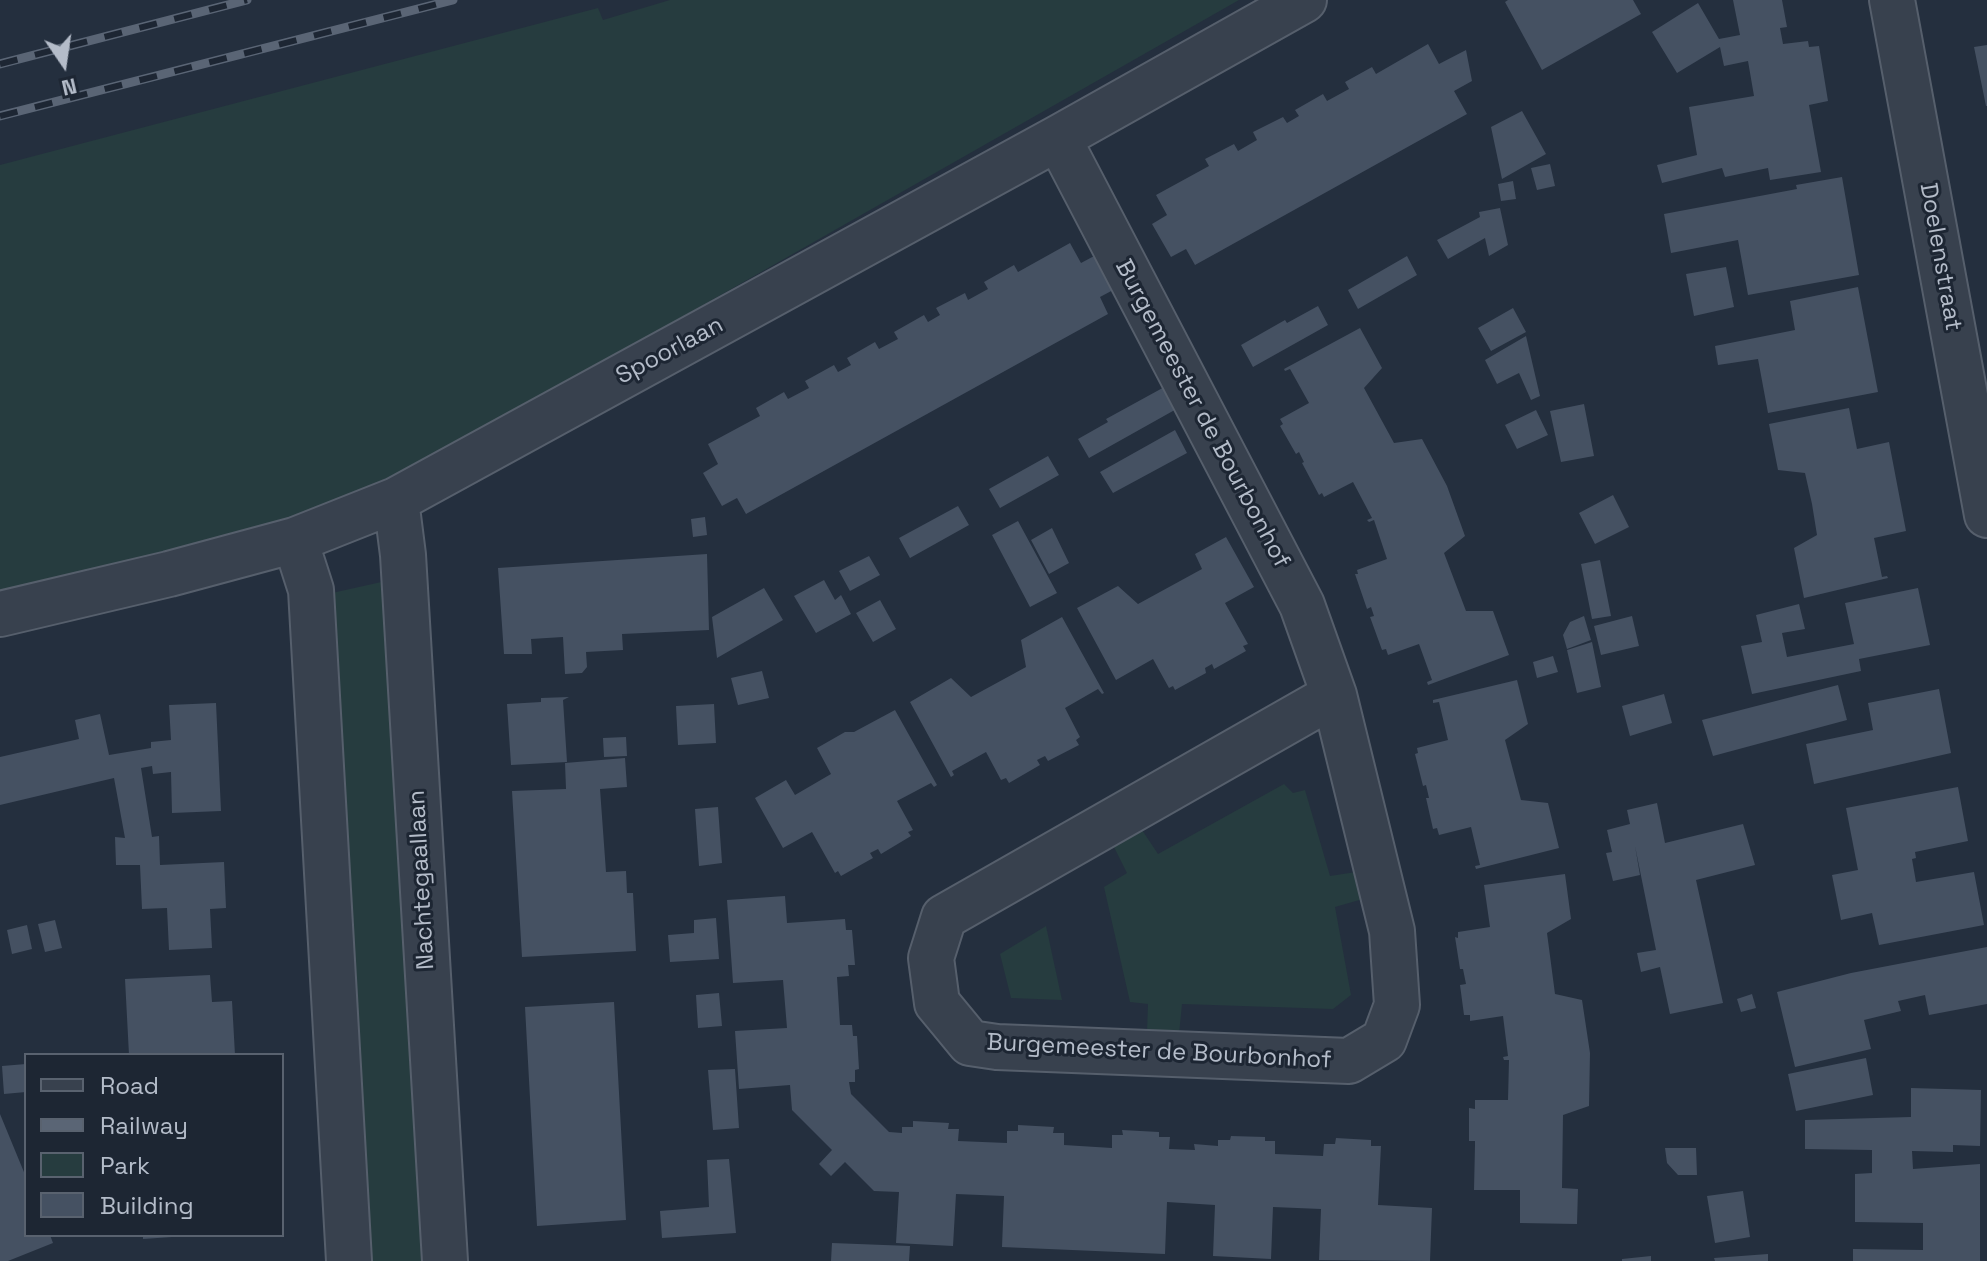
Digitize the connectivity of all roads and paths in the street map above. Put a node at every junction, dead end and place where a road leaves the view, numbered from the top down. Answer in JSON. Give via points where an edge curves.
{"nodes":[{"id":1,"x":1304,"y":0,"type":"edge"},
{"id":2,"x":1892,"y":0,"type":"edge"},
{"id":3,"x":1058,"y":138,"type":"junction"},
{"id":4,"x":396,"y":500,"type":"junction"},
{"id":5,"x":1987,"y":515,"type":"edge"},
{"id":6,"x":295,"y":540,"type":"junction"},
{"id":7,"x":0,"y":614,"type":"edge"},
{"id":8,"x":1334,"y":695,"type":"junction"},
{"id":9,"x":349,"y":1261,"type":"edge"},
{"id":10,"x":445,"y":1261,"type":"edge"}],
"edges":[{"from":1,"to":3,"type":"street","name":"Spoorlaan"},
{"from":2,"to":5,"type":"street","name":"Doelenstraat"},
{"from":3,"to":4,"type":"street","name":"Spoorlaan"},
{"from":3,"to":8,"type":"street","name":"Burgemeester de Bourbonhof","via":[[1302,605]]},
{"from":4,"to":6,"type":"street","name":"Spoorlaan"},
{"from":4,"to":10,"type":"street","name":"Nachtegaallaan"},
{"from":6,"to":7,"type":"street","name":"Spoorlaan"},
{"from":6,"to":9,"type":"street","via":[[311,590]]},
{"from":8,"to":8,"type":"street","name":"Burgemeester de Bourbonhof","via":[[1392,931],[1397,1005],[1384,1040],[1349,1061],[970,1043],[937,1003],[931,958],[944,917]]}]}
